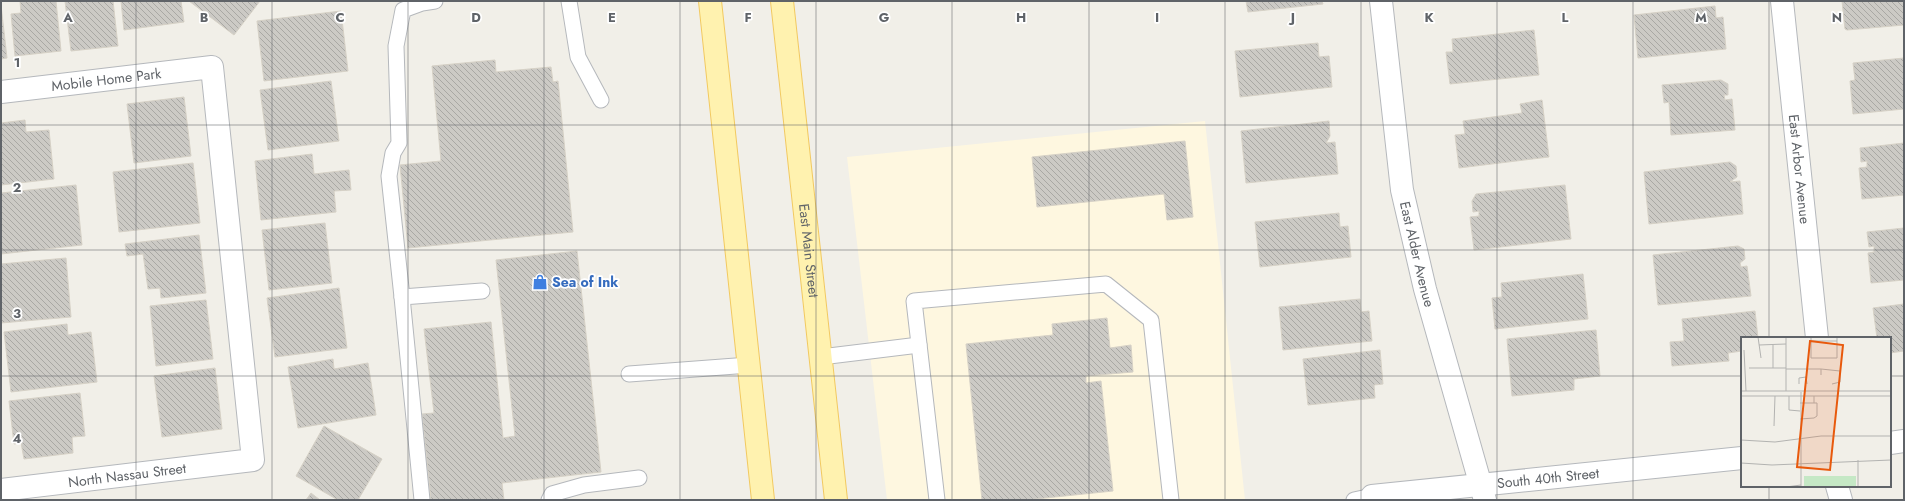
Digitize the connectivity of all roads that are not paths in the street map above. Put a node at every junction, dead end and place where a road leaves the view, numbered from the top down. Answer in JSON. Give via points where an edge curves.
{"nodes":[{"id":1,"x":435,"y":1,"type":"edge"},
{"id":2,"x":569,"y":1,"type":"edge"},
{"id":3,"x":710,"y":1,"type":"edge"},
{"id":4,"x":782,"y":1,"type":"edge"},
{"id":5,"x":1381,"y":1,"type":"edge"},
{"id":6,"x":1782,"y":1,"type":"edge"},
{"id":7,"x":1,"y":92,"type":"edge"},
{"id":8,"x":601,"y":100,"type":"dead end"},
{"id":9,"x":482,"y":291,"type":"dead end"},
{"id":10,"x":402,"y":297,"type":"junction"},
{"id":11,"x":1817,"y":337,"type":"edge"},
{"id":12,"x":919,"y":345,"type":"junction"},
{"id":13,"x":821,"y":357,"type":"junction"},
{"id":14,"x":749,"y":365,"type":"junction"},
{"id":15,"x":629,"y":374,"type":"dead end"},
{"id":16,"x":1904,"y":441,"type":"edge"},
{"id":17,"x":1891,"y":443,"type":"edge"},
{"id":18,"x":1741,"y":458,"type":"edge"},
{"id":19,"x":253,"y":460,"type":"joint"},
{"id":20,"x":639,"y":478,"type":"dead end"},
{"id":21,"x":1837,"y":487,"type":"edge"},
{"id":22,"x":1,"y":490,"type":"edge"},
{"id":23,"x":1483,"y":492,"type":"edge"},
{"id":24,"x":1363,"y":498,"type":"edge"},
{"id":25,"x":422,"y":500,"type":"edge"},
{"id":26,"x":549,"y":500,"type":"edge"},
{"id":27,"x":763,"y":500,"type":"edge"},
{"id":28,"x":836,"y":500,"type":"edge"},
{"id":29,"x":936,"y":500,"type":"edge"},
{"id":30,"x":1171,"y":500,"type":"edge"},
{"id":31,"x":1840,"y":500,"type":"edge"}],
"edges":[{"from":1,"to":10,"type":"lane","via":[[403,10],[396,46],[399,143],[393,154],[388,176]]},
{"from":2,"to":8,"type":"lane","via":[[578,57]]},
{"from":3,"to":14,"type":"main road"},
{"from":4,"to":13,"type":"main road","name":"East Main Street"},
{"from":5,"to":23,"type":"street","name":"East Alder Avenue","via":[[1402,190],[1425,289]]},
{"from":6,"to":11,"type":"street","name":"East Arbor Avenue"},
{"from":7,"to":19,"type":"street","name":"Mobile Home Park","via":[[212,67]]},
{"from":9,"to":10,"type":"lane"},
{"from":10,"to":25,"type":"lane"},
{"from":12,"to":13,"type":"lane"},
{"from":12,"to":29,"type":"lane"},
{"from":12,"to":30,"type":"lane","via":[[914,301],[1106,284],[1151,320]]},
{"from":13,"to":28,"type":"main road","name":"East Main Street"},
{"from":14,"to":15,"type":"lane"},
{"from":14,"to":27,"type":"main road"},
{"from":16,"to":17,"type":"street"},
{"from":18,"to":23,"type":"street","name":"South 40th Street"},
{"from":19,"to":22,"type":"street","name":"North Nassau Street"},
{"from":20,"to":26,"type":"lane","via":[[584,485],[552,494]]},
{"from":21,"to":31,"type":"street"},
{"from":23,"to":24,"type":"street","name":"South 40th Street"}]}
